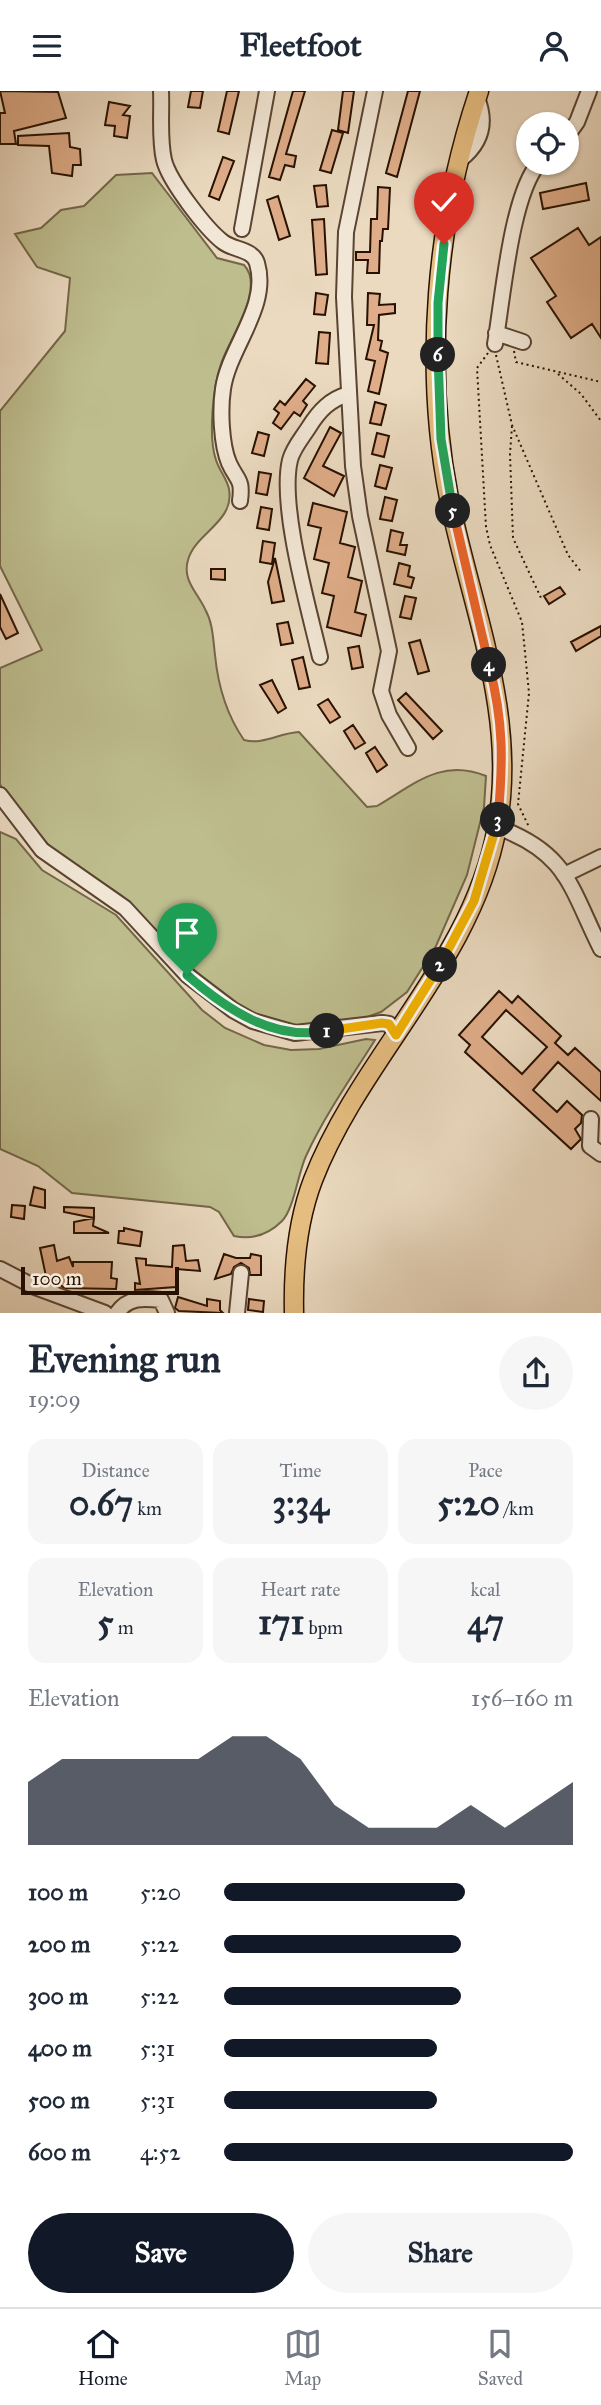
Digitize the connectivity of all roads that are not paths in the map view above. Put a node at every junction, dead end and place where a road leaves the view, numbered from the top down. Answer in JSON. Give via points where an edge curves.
{"nodes":[{"id":1,"x":161,"y":91,"type":"edge"},
{"id":2,"x":267,"y":91,"type":"edge"},
{"id":3,"x":375,"y":91,"type":"edge"},
{"id":4,"x":589,"y":91,"type":"edge"},
{"id":5,"x":478,"y":94,"type":"edge"},
{"id":6,"x":579,"y":112,"type":"edge"},
{"id":7,"x":529,"y":175,"type":"edge"},
{"id":8,"x":242,"y":229,"type":"dead end"},
{"id":9,"x":518,"y":341,"type":"road end"},
{"id":10,"x":349,"y":394,"type":"junction"},
{"id":11,"x":240,"y":501,"type":"dead end"},
{"id":12,"x":320,"y":657,"type":"dead end"},
{"id":13,"x":408,"y":748,"type":"dead end"},
{"id":14,"x":0,"y":795,"type":"edge"},
{"id":15,"x":6,"y":815,"type":"edge"},
{"id":16,"x":497,"y":827,"type":"junction"},
{"id":17,"x":601,"y":857,"type":"edge"},
{"id":18,"x":565,"y":875,"type":"junction"},
{"id":19,"x":601,"y":949,"type":"edge"},
{"id":20,"x":396,"y":1035,"type":"junction"},
{"id":21,"x":591,"y":1119,"type":"dead end"},
{"id":22,"x":601,"y":1154,"type":"edge"},
{"id":23,"x":0,"y":1269,"type":"edge"},
{"id":24,"x":241,"y":1273,"type":"dead end"},
{"id":25,"x":105,"y":1313,"type":"edge"},
{"id":26,"x":117,"y":1313,"type":"edge"},
{"id":27,"x":167,"y":1313,"type":"edge"},
{"id":28,"x":237,"y":1313,"type":"edge"},
{"id":29,"x":293,"y":1313,"type":"edge"}],
"edges":[{"from":1,"to":11,"type":"street","via":[[166,167],[220,240],[250,253],[257,262],[257,299],[231,355],[222,393],[224,442],[229,463],[241,481]]},
{"from":2,"to":8,"type":"street"},
{"from":3,"to":10,"type":"street","via":[[346,232]]},
{"from":4,"to":6,"type":"street"},
{"from":5,"to":16,"type":"main road","via":[[444,244],[438,303],[439,412],[449,495],[500,708],[503,748]]},
{"from":7,"to":9,"type":"street","via":[[519,199],[496,338]]},
{"from":10,"to":12,"type":"street","via":[[321,410],[294,449],[289,472],[300,570]]},
{"from":10,"to":13,"type":"street","via":[[360,516],[389,651],[383,701]]},
{"from":14,"to":15,"type":"street"},
{"from":15,"to":20,"type":"street","via":[[42,850],[117,902],[187,975],[233,1010],[295,1033],[382,1023],[389,1024]]},
{"from":16,"to":18,"type":"street","via":[[548,853]]},
{"from":16,"to":20,"type":"main road","via":[[464,923]]},
{"from":17,"to":18,"type":"street"},
{"from":18,"to":19,"type":"street"},
{"from":20,"to":29,"type":"main road","via":[[358,1091],[313,1180],[298,1240]]},
{"from":21,"to":22,"type":"street","via":[[590,1146]]},
{"from":23,"to":25,"type":"street"},
{"from":24,"to":28,"type":"street"},
{"from":26,"to":27,"type":"street","via":[[132,1299],[155,1299],[165,1304]]}]}
